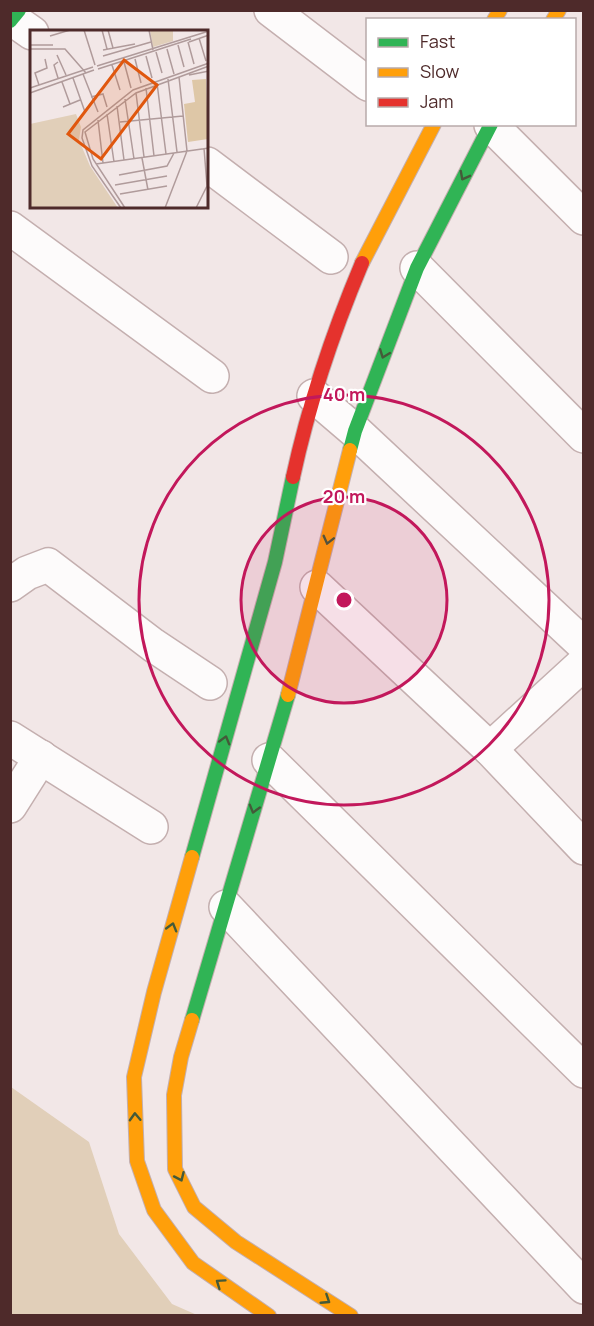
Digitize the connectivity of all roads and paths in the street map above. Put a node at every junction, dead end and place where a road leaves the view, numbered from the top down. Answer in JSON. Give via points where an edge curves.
{"nodes":[{"id":1,"x":271,"y":10,"type":"edge"},
{"id":2,"x":366,"y":82,"type":"edge"},
{"id":3,"x":433,"y":126,"type":"edge"},
{"id":4,"x":490,"y":126,"type":"edge"},
{"id":5,"x":492,"y":126,"type":"edge"},
{"id":6,"x":208,"y":165,"type":"edge"},
{"id":7,"x":584,"y":218,"type":"edge"},
{"id":8,"x":10,"y":228,"type":"edge"},
{"id":9,"x":331,"y":257,"type":"dead end"},
{"id":10,"x":417,"y":268,"type":"junction"},
{"id":11,"x":212,"y":376,"type":"dead end"},
{"id":12,"x":314,"y":396,"type":"junction"},
{"id":13,"x":355,"y":431,"type":"junction"},
{"id":14,"x":584,"y":436,"type":"edge"},
{"id":15,"x":10,"y":585,"type":"edge"},
{"id":16,"x":317,"y":587,"type":"junction"},
{"id":17,"x":584,"y":645,"type":"edge"},
{"id":18,"x":584,"y":663,"type":"edge"},
{"id":19,"x":210,"y":683,"type":"dead end"},
{"id":20,"x":10,"y":738,"type":"edge"},
{"id":21,"x":490,"y":749,"type":"junction"},
{"id":22,"x":41,"y":757,"type":"junction"},
{"id":23,"x":269,"y":760,"type":"junction"},
{"id":24,"x":10,"y":806,"type":"edge"},
{"id":25,"x":151,"y":827,"type":"dead end"},
{"id":26,"x":584,"y":848,"type":"edge"},
{"id":27,"x":226,"y":907,"type":"junction"},
{"id":28,"x":584,"y":1071,"type":"edge"},
{"id":29,"x":584,"y":1287,"type":"edge"},
{"id":30,"x":269,"y":1316,"type":"edge"},
{"id":31,"x":351,"y":1316,"type":"edge"}],
"edges":[{"from":1,"to":2,"type":"street"},
{"from":3,"to":12,"type":"street","via":[[362,262],[336,325]]},
{"from":4,"to":10,"type":"street","one_way":true},
{"from":5,"to":7,"type":"street"},
{"from":6,"to":9,"type":"street"},
{"from":8,"to":11,"type":"street"},
{"from":10,"to":13,"type":"street","one_way":true},
{"from":10,"to":14,"type":"street"},
{"from":12,"to":13,"type":"street"},
{"from":30,"to":12,"type":"street","one_way":true,"via":[[193,1263],[154,1210],[137,1161],[134,1077],[274,562]]},
{"from":13,"to":16,"type":"street","one_way":true},
{"from":13,"to":17,"type":"street"},
{"from":15,"to":19,"type":"street","via":[[27,573],[48,566]]},
{"from":16,"to":21,"type":"street"},
{"from":16,"to":23,"type":"street"},
{"from":18,"to":21,"type":"street"},
{"from":20,"to":22,"type":"street"},
{"from":21,"to":26,"type":"street"},
{"from":22,"to":24,"type":"street"},
{"from":22,"to":25,"type":"street"},
{"from":23,"to":27,"type":"street","one_way":true},
{"from":23,"to":28,"type":"street"},
{"from":27,"to":29,"type":"street"},
{"from":27,"to":31,"type":"street","one_way":true,"via":[[181,1057],[174,1095],[175,1169],[194,1207],[236,1242]]}]}
